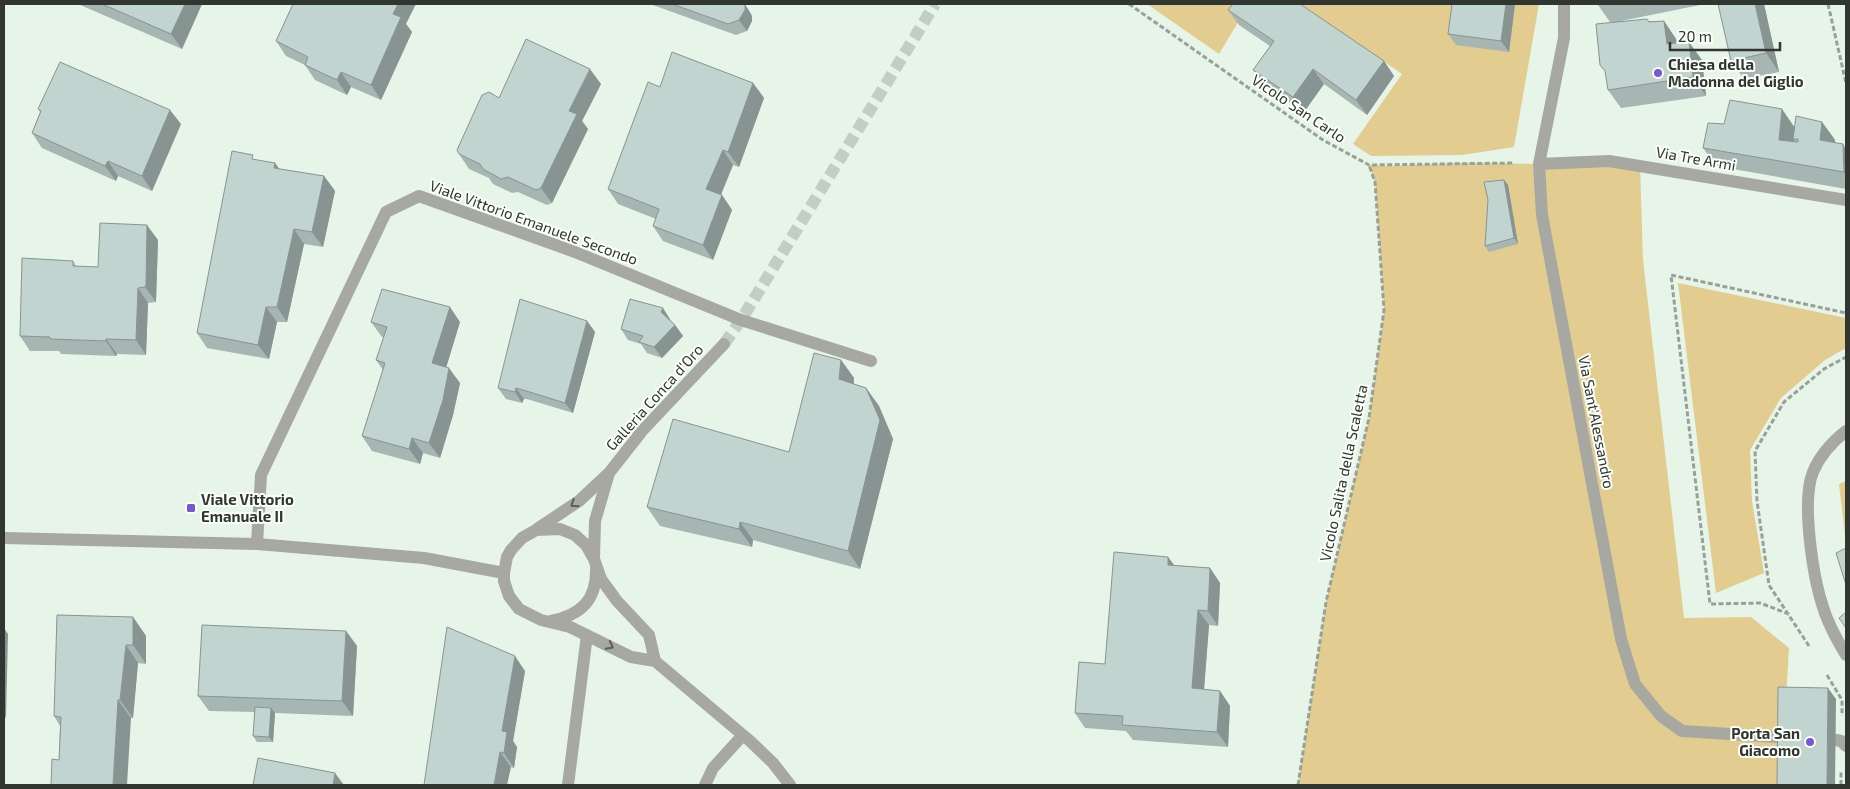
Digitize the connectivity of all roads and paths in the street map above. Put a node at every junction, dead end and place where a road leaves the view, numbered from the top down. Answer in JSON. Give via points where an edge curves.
{"nodes":[{"id":1,"x":1129,"y":4,"type":"edge"},
{"id":2,"x":1564,"y":4,"type":"edge"},
{"id":3,"x":1828,"y":4,"type":"edge"},
{"id":4,"x":1846,"y":83,"type":"edge"},
{"id":5,"x":1369,"y":164,"type":"junction"},
{"id":6,"x":1539,"y":164,"type":"junction"},
{"id":7,"x":1846,"y":200,"type":"edge"},
{"id":8,"x":1846,"y":313,"type":"edge"},
{"id":9,"x":724,"y":344,"type":"tunnel mouth"},
{"id":10,"x":871,"y":360,"type":"dead end"},
{"id":11,"x":1846,"y":431,"type":"edge"},
{"id":12,"x":609,"y":473,"type":"junction"},
{"id":13,"x":536,"y":530,"type":"junction"},
{"id":14,"x":4,"y":538,"type":"edge"},
{"id":15,"x":257,"y":544,"type":"junction"},
{"id":16,"x":595,"y":564,"type":"junction"},
{"id":17,"x":504,"y":573,"type":"junction"},
{"id":18,"x":1788,"y":614,"type":"dead end"},
{"id":19,"x":549,"y":621,"type":"junction"},
{"id":20,"x":587,"y":634,"type":"junction"},
{"id":21,"x":1846,"y":655,"type":"edge"},
{"id":22,"x":655,"y":661,"type":"junction"},
{"id":23,"x":1842,"y":700,"type":"dead end"},
{"id":24,"x":1842,"y":724,"type":"dead end"},
{"id":25,"x":743,"y":735,"type":"junction"},
{"id":26,"x":1777,"y":737,"type":"edge"},
{"id":27,"x":568,"y":785,"type":"edge"},
{"id":28,"x":706,"y":785,"type":"edge"},
{"id":29,"x":790,"y":785,"type":"edge"},
{"id":30,"x":1298,"y":785,"type":"edge"}],
"edges":[{"from":1,"to":5,"type":"path","name":"Vicolo San Carlo","via":[[1322,140]]},
{"from":2,"to":6,"type":"street","name":"Via Sant'Alessandro","via":[[1564,38]]},
{"from":3,"to":4,"type":"path"},
{"from":5,"to":6,"type":"path","name":"Vicolo San Carlo"},
{"from":5,"to":30,"type":"path","name":"Vicolo Salita della Scaletta","via":[[1375,182],[1384,310],[1369,418],[1326,602]]},
{"from":6,"to":7,"type":"street","name":"Via Tre Armi","via":[[1609,161]]},
{"from":6,"to":26,"type":"street","name":"Via Sant'Alessandro","via":[[1542,215],[1621,639],[1635,684],[1661,716],[1682,730]]},
{"from":8,"to":18,"type":"path","via":[[1671,275],[1710,604],[1760,603]]},
{"from":9,"to":12,"type":"street","name":"Galleria Conca d'Oro","via":[[642,431]]},
{"from":10,"to":15,"type":"street","name":"Viale Vittorio Emanuele Secondo","via":[[741,320],[575,252],[419,196],[386,212],[261,475]]},
{"from":11,"to":21,"type":"street","via":[[1823,453],[1812,473],[1808,518],[1823,608]]},
{"from":12,"to":13,"type":"street","name":"Galleria Conca d'Oro","one_way":true,"via":[[579,501]]},
{"from":12,"to":16,"type":"street","name":"Galleria Conca d'Oro","via":[[595,521]]},
{"from":13,"to":16,"type":"street","via":[[560,529],[574,535],[586,545]]},
{"from":13,"to":17,"type":"street","via":[[511,550]]},
{"from":14,"to":15,"type":"street"},
{"from":15,"to":17,"type":"street","via":[[424,558]]},
{"from":16,"to":19,"type":"street","via":[[593,592],[585,605],[564,618]]},
{"from":16,"to":22,"type":"street","via":[[601,579],[649,635]]},
{"from":17,"to":19,"type":"street","via":[[509,596],[519,609]]},
{"from":19,"to":20,"type":"street"},
{"from":20,"to":22,"type":"street","one_way":true,"via":[[631,657]]},
{"from":20,"to":27,"type":"street"},
{"from":22,"to":25,"type":"street"},
{"from":23,"to":24,"type":"path"},
{"from":25,"to":28,"type":"street","via":[[713,768]]},
{"from":25,"to":29,"type":"street","via":[[772,762]]}]}
